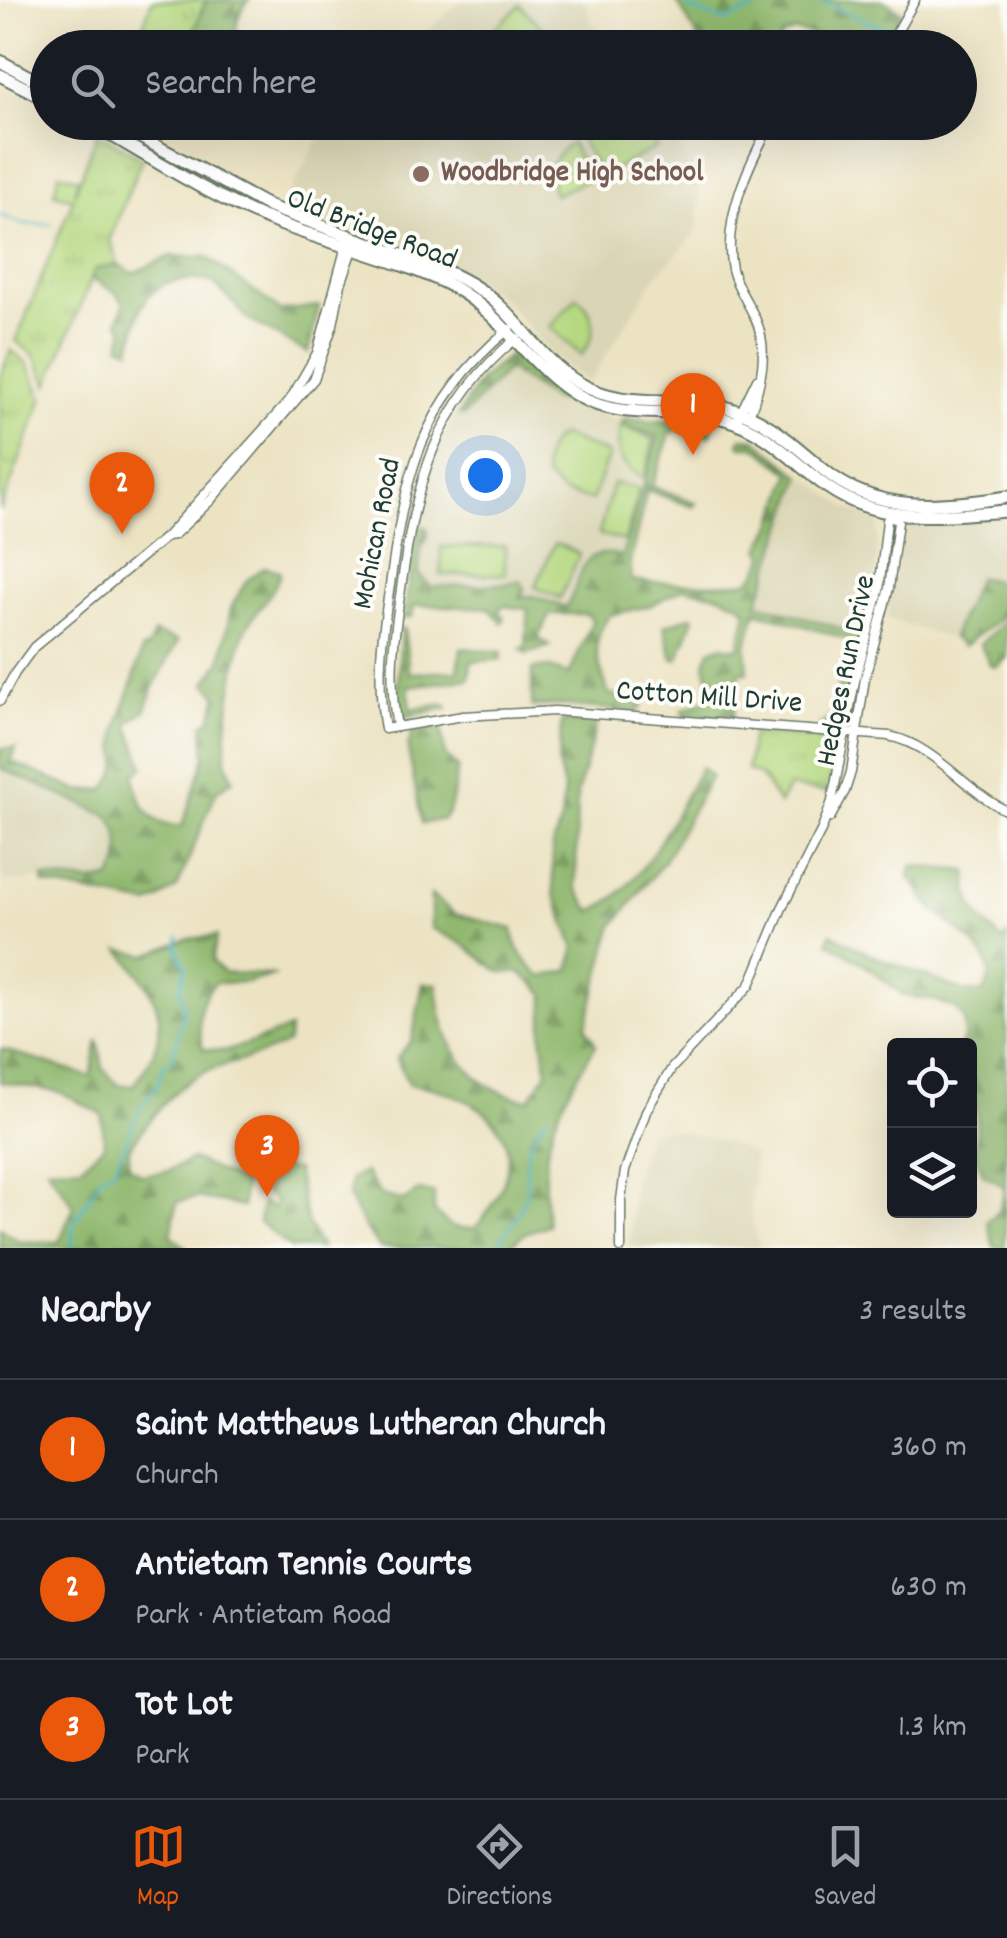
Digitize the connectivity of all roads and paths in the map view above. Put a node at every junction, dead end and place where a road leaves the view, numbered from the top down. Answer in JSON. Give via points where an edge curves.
{"nodes":[{"id":1,"x":915,"y":0,"type":"edge"},
{"id":2,"x":898,"y":30,"type":"edge"},
{"id":3,"x":0,"y":61,"type":"edge"},
{"id":4,"x":0,"y":74,"type":"edge"},
{"id":5,"x":30,"y":77,"type":"edge"},
{"id":6,"x":30,"y":90,"type":"edge"},
{"id":7,"x":121,"y":140,"type":"edge"},
{"id":8,"x":145,"y":140,"type":"edge"},
{"id":9,"x":763,"y":140,"type":"edge"},
{"id":10,"x":351,"y":244,"type":"junction"},
{"id":11,"x":516,"y":332,"type":"junction"},
{"id":12,"x":742,"y":419,"type":"junction"},
{"id":13,"x":1007,"y":498,"type":"edge"},
{"id":14,"x":894,"y":510,"type":"junction"},
{"id":15,"x":1007,"y":512,"type":"edge"},
{"id":16,"x":0,"y":701,"type":"edge"},
{"id":17,"x":397,"y":727,"type":"junction"},
{"id":18,"x":386,"y":729,"type":"joint"},
{"id":19,"x":851,"y":733,"type":"junction"},
{"id":20,"x":1007,"y":811,"type":"edge"},
{"id":21,"x":621,"y":1248,"type":"edge"}],
"edges":[{"from":1,"to":2,"type":"street"},
{"from":3,"to":5,"type":"main road"},
{"from":4,"to":6,"type":"main road"},
{"from":7,"to":10,"type":"main road","name":"Old Bridge Road","via":[[256,214]]},
{"from":8,"to":10,"type":"main road","name":"Old Bridge Road"},
{"from":9,"to":12,"type":"street","via":[[742,183],[730,250],[764,354]]},
{"from":10,"to":11,"type":"main road","name":"Old Bridge Road","via":[[458,276],[489,296]]},
{"from":10,"to":16,"type":"street","via":[[297,391],[167,536],[34,647]]},
{"from":11,"to":12,"type":"main road","name":"Old Bridge Road","via":[[597,392],[630,401],[711,404]]},
{"from":11,"to":17,"type":"street","name":"Mohican Road","via":[[464,394],[427,458],[392,654]]},
{"from":11,"to":18,"type":"street","name":"Mohican Road","via":[[485,350],[448,393],[410,472],[380,658]]},
{"from":12,"to":14,"type":"main road","name":"Old Bridge Road","via":[[842,497]]},
{"from":13,"to":14,"type":"main road","name":"Old Bridge Road"},
{"from":14,"to":15,"type":"main road","name":"Old Bridge Road"},
{"from":14,"to":19,"type":"street","name":"Hedges Run Drive","via":[[889,588]]},
{"from":17,"to":18,"type":"street","name":"Cotton Mill Drive"},
{"from":17,"to":19,"type":"street","name":"Cotton Mill Drive","via":[[537,711]]},
{"from":19,"to":20,"type":"street","name":"Cotton Mill Drive","via":[[914,744]]},
{"from":19,"to":21,"type":"street","name":"Hedges Run Drive","via":[[845,791],[782,908],[750,985],[672,1068],[647,1109],[623,1186]]}]}
